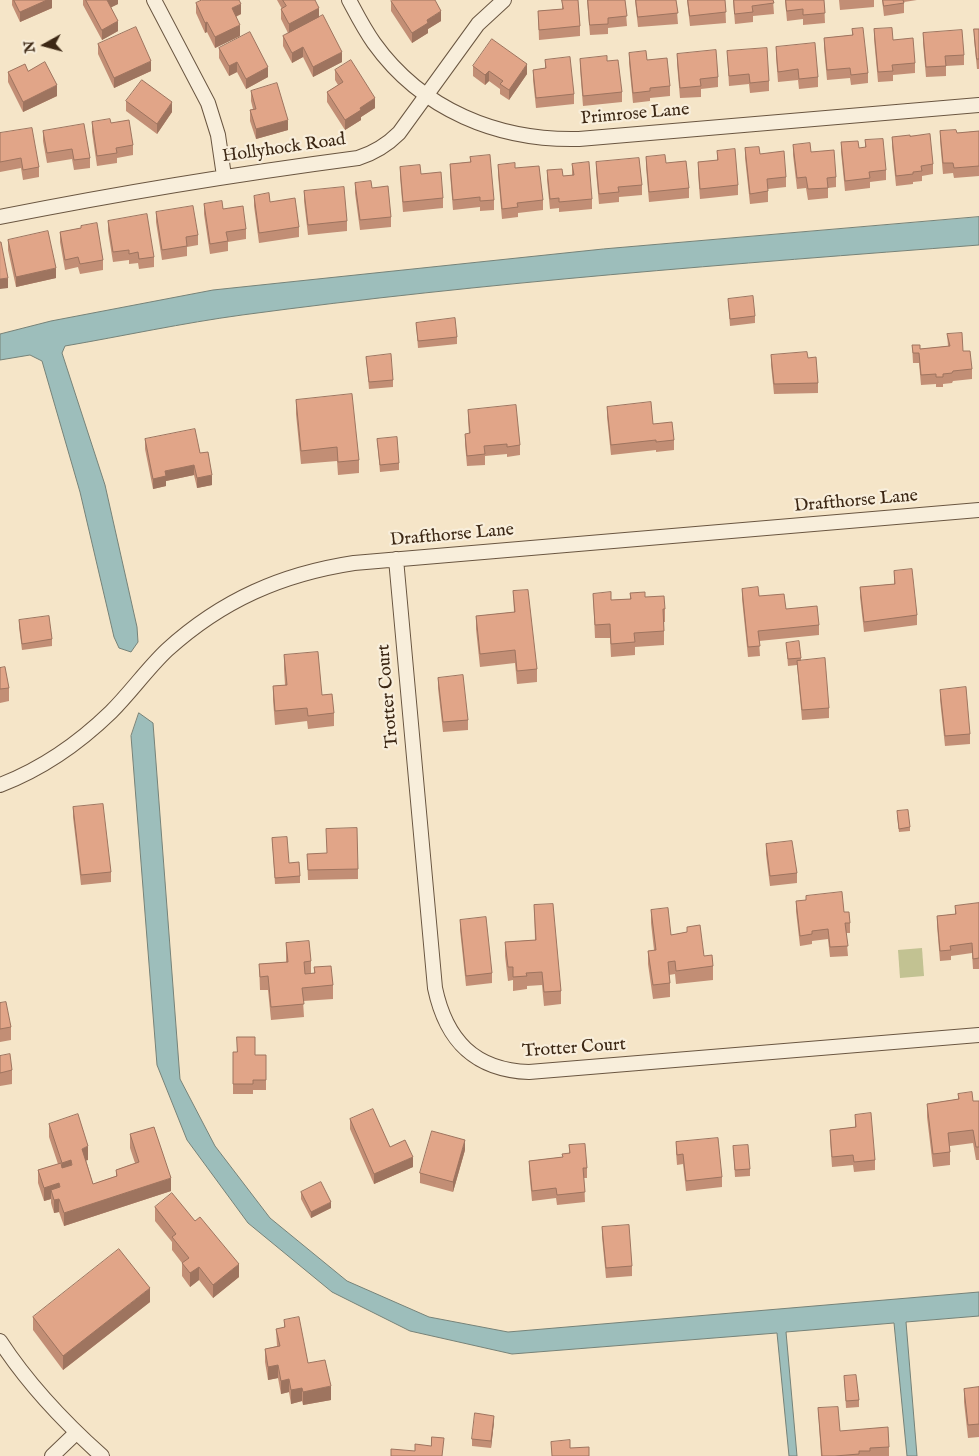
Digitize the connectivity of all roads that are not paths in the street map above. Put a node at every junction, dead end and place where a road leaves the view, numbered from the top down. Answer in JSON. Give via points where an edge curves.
{"nodes":[{"id":1,"x":154,"y":0,"type":"edge"},
{"id":2,"x":349,"y":0,"type":"edge"},
{"id":3,"x":504,"y":0,"type":"edge"},
{"id":4,"x":426,"y":95,"type":"junction"},
{"id":5,"x":979,"y":105,"type":"edge"},
{"id":6,"x":224,"y":176,"type":"junction"},
{"id":7,"x":0,"y":217,"type":"edge"},
{"id":8,"x":979,"y":510,"type":"edge"},
{"id":9,"x":396,"y":559,"type":"junction"},
{"id":10,"x":0,"y":784,"type":"edge"},
{"id":11,"x":979,"y":1034,"type":"edge"},
{"id":12,"x":0,"y":1341,"type":"edge"},
{"id":13,"x":76,"y":1433,"type":"junction"},
{"id":14,"x":52,"y":1456,"type":"edge"},
{"id":15,"x":102,"y":1456,"type":"edge"}],
"edges":[{"from":1,"to":6,"type":"street","via":[[208,103],[218,135]]},
{"from":2,"to":4,"type":"street","name":"Primrose Lane","via":[[388,60]]},
{"from":3,"to":4,"type":"street","name":"Hollyhock Road","via":[[478,24]]},
{"from":4,"to":5,"type":"street","name":"Primrose Lane","via":[[480,124],[522,136],[559,139]]},
{"from":4,"to":6,"type":"street","name":"Hollyhock Road","via":[[392,140],[367,155]]},
{"from":6,"to":7,"type":"street","name":"Hollyhock Road"},
{"from":8,"to":9,"type":"street","name":"Drafthorse Lane"},
{"from":9,"to":10,"type":"street","name":"Drafthorse Lane","via":[[307,572],[240,597],[166,650],[111,712],[84,737],[35,769]]},
{"from":9,"to":11,"type":"street","name":"Trotter Court","via":[[435,988],[444,1018],[455,1037],[470,1052],[498,1067],[529,1072]]},
{"from":12,"to":13,"type":"street"},
{"from":13,"to":14,"type":"street"},
{"from":13,"to":15,"type":"street"}]}
